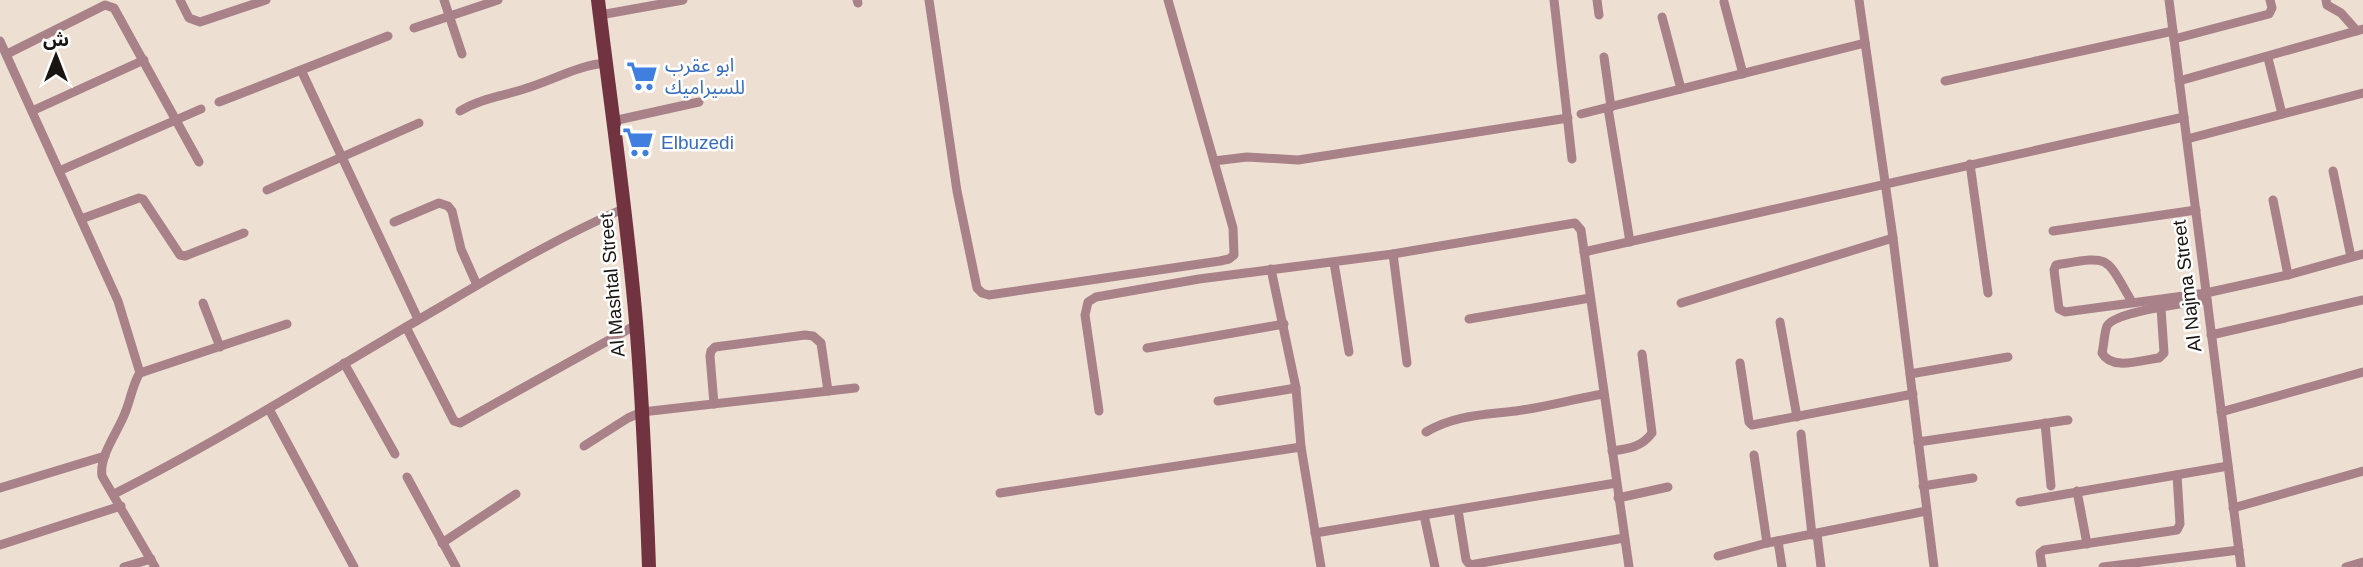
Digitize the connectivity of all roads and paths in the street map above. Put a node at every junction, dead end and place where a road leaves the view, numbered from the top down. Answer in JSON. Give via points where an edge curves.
{"nodes":[{"id":1,"x":180,"y":0,"type":"edge"},
{"id":2,"x":266,"y":0,"type":"edge"},
{"id":3,"x":444,"y":0,"type":"edge"},
{"id":4,"x":498,"y":0,"type":"edge"},
{"id":5,"x":683,"y":0,"type":"edge"},
{"id":6,"x":929,"y":0,"type":"edge"},
{"id":7,"x":1168,"y":0,"type":"edge"},
{"id":8,"x":1554,"y":0,"type":"edge"},
{"id":9,"x":1597,"y":0,"type":"edge"},
{"id":10,"x":1859,"y":0,"type":"edge"},
{"id":11,"x":2169,"y":0,"type":"edge"},
{"id":12,"x":2270,"y":0,"type":"edge"},
{"id":13,"x":2326,"y":0,"type":"edge"},
{"id":14,"x":1724,"y":2,"type":"edge"},
{"id":15,"x":599,"y":7,"type":"edge"},
{"id":16,"x":449,"y":15,"type":"junction"},
{"id":17,"x":1599,"y":15,"type":"dead end"},
{"id":18,"x":1662,"y":17,"type":"dead end"},
{"id":19,"x":414,"y":28,"type":"dead end"},
{"id":20,"x":2360,"y":30,"type":"edge"},
{"id":21,"x":2173,"y":35,"type":"junction"},
{"id":22,"x":388,"y":36,"type":"dead end"},
{"id":23,"x":0,"y":41,"type":"edge"},
{"id":24,"x":1865,"y":43,"type":"junction"},
{"id":25,"x":6,"y":54,"type":"junction"},
{"id":26,"x":463,"y":54,"type":"dead end"},
{"id":27,"x":1604,"y":57,"type":"dead end"},
{"id":28,"x":2269,"y":58,"type":"junction"},
{"id":29,"x":144,"y":60,"type":"junction"},
{"id":30,"x":606,"y":63,"type":"junction"},
{"id":31,"x":301,"y":70,"type":"junction"},
{"id":32,"x":1743,"y":74,"type":"junction"},
{"id":33,"x":1945,"y":80,"type":"dead end"},
{"id":34,"x":2179,"y":81,"type":"junction"},
{"id":35,"x":1681,"y":89,"type":"junction"},
{"id":36,"x":2363,"y":93,"type":"edge"},
{"id":37,"x":699,"y":102,"type":"dead end"},
{"id":38,"x":219,"y":103,"type":"dead end"},
{"id":39,"x":1610,"y":107,"type":"junction"},
{"id":40,"x":201,"y":109,"type":"dead end"},
{"id":41,"x":32,"y":111,"type":"junction"},
{"id":42,"x":460,"y":111,"type":"dead end"},
{"id":43,"x":1581,"y":114,"type":"dead end"},
{"id":44,"x":2282,"y":114,"type":"junction"},
{"id":45,"x":2184,"y":117,"type":"junction"},
{"id":46,"x":1568,"y":118,"type":"junction"},
{"id":47,"x":177,"y":119,"type":"junction"},
{"id":48,"x":613,"y":121,"type":"junction"},
{"id":49,"x":419,"y":123,"type":"dead end"},
{"id":50,"x":2187,"y":139,"type":"junction"},
{"id":51,"x":341,"y":156,"type":"junction"},
{"id":52,"x":1572,"y":159,"type":"dead end"},
{"id":53,"x":1214,"y":161,"type":"junction"},
{"id":54,"x":199,"y":162,"type":"dead end"},
{"id":55,"x":1970,"y":164,"type":"junction"},
{"id":56,"x":59,"y":171,"type":"junction"},
{"id":57,"x":2333,"y":171,"type":"dead end"},
{"id":58,"x":1886,"y":184,"type":"junction"},
{"id":59,"x":267,"y":190,"type":"dead end"},
{"id":60,"x":2273,"y":200,"type":"dead end"},
{"id":61,"x":625,"y":208,"type":"junction"},
{"id":62,"x":2196,"y":210,"type":"junction"},
{"id":63,"x":81,"y":219,"type":"junction"},
{"id":64,"x":394,"y":222,"type":"dead end"},
{"id":65,"x":2053,"y":231,"type":"dead end"},
{"id":66,"x":244,"y":233,"type":"dead end"},
{"id":67,"x":1893,"y":237,"type":"junction"},
{"id":68,"x":1630,"y":242,"type":"junction"},
{"id":69,"x":1584,"y":253,"type":"junction"},
{"id":70,"x":1393,"y":254,"type":"junction"},
{"id":71,"x":2363,"y":254,"type":"edge"},
{"id":72,"x":2351,"y":257,"type":"junction"},
{"id":73,"x":1334,"y":262,"type":"junction"},
{"id":74,"x":1271,"y":269,"type":"junction"},
{"id":75,"x":2288,"y":275,"type":"junction"},
{"id":76,"x":477,"y":285,"type":"junction"},
{"id":77,"x":1988,"y":293,"type":"dead end"},
{"id":78,"x":2206,"y":297,"type":"junction"},
{"id":79,"x":1590,"y":298,"type":"junction"},
{"id":80,"x":2363,"y":300,"type":"edge"},
{"id":81,"x":2132,"y":302,"type":"junction"},
{"id":82,"x":203,"y":303,"type":"dead end"},
{"id":83,"x":1681,"y":303,"type":"dead end"},
{"id":84,"x":2161,"y":308,"type":"junction"},
{"id":85,"x":1469,"y":318,"type":"dead end"},
{"id":86,"x":418,"y":319,"type":"junction"},
{"id":87,"x":1780,"y":322,"type":"dead end"},
{"id":88,"x":287,"y":324,"type":"dead end"},
{"id":89,"x":1284,"y":324,"type":"junction"},
{"id":90,"x":636,"y":325,"type":"junction"},
{"id":91,"x":405,"y":327,"type":"junction"},
{"id":92,"x":2211,"y":335,"type":"junction"},
{"id":93,"x":220,"y":347,"type":"junction"},
{"id":94,"x":1147,"y":348,"type":"dead end"},
{"id":95,"x":1349,"y":352,"type":"dead end"},
{"id":96,"x":1642,"y":354,"type":"dead end"},
{"id":97,"x":2008,"y":358,"type":"dead end"},
{"id":98,"x":344,"y":363,"type":"junction"},
{"id":99,"x":1408,"y":363,"type":"dead end"},
{"id":100,"x":1740,"y":363,"type":"dead end"},
{"id":101,"x":2363,"y":372,"type":"edge"},
{"id":102,"x":140,"y":373,"type":"junction"},
{"id":103,"x":1910,"y":374,"type":"junction"},
{"id":104,"x":855,"y":388,"type":"dead end"},
{"id":105,"x":1296,"y":388,"type":"junction"},
{"id":106,"x":828,"y":391,"type":"junction"},
{"id":107,"x":1603,"y":394,"type":"junction"},
{"id":108,"x":1913,"y":394,"type":"junction"},
{"id":109,"x":1218,"y":401,"type":"dead end"},
{"id":110,"x":714,"y":404,"type":"junction"},
{"id":111,"x":269,"y":409,"type":"junction"},
{"id":112,"x":1099,"y":411,"type":"dead end"},
{"id":113,"x":642,"y":412,"type":"junction"},
{"id":114,"x":2221,"y":412,"type":"junction"},
{"id":115,"x":1797,"y":417,"type":"junction"},
{"id":116,"x":2068,"y":420,"type":"dead end"},
{"id":117,"x":2045,"y":423,"type":"junction"},
{"id":118,"x":1426,"y":432,"type":"dead end"},
{"id":119,"x":1801,"y":434,"type":"dead end"},
{"id":120,"x":1918,"y":442,"type":"junction"},
{"id":121,"x":584,"y":446,"type":"dead end"},
{"id":122,"x":1301,"y":447,"type":"junction"},
{"id":123,"x":1612,"y":451,"type":"junction"},
{"id":124,"x":395,"y":454,"type":"dead end"},
{"id":125,"x":1754,"y":455,"type":"dead end"},
{"id":126,"x":105,"y":456,"type":"junction"},
{"id":127,"x":2228,"y":466,"type":"junction"},
{"id":128,"x":2363,"y":471,"type":"edge"},
{"id":129,"x":2176,"y":475,"type":"junction"},
{"id":130,"x":407,"y":477,"type":"dead end"},
{"id":131,"x":1973,"y":478,"type":"dead end"},
{"id":132,"x":1616,"y":483,"type":"junction"},
{"id":133,"x":1923,"y":486,"type":"junction"},
{"id":134,"x":2052,"y":486,"type":"dead end"},
{"id":135,"x":1668,"y":487,"type":"dead end"},
{"id":136,"x":0,"y":488,"type":"edge"},
{"id":137,"x":2077,"y":491,"type":"junction"},
{"id":138,"x":1000,"y":493,"type":"dead end"},
{"id":139,"x":114,"y":494,"type":"junction"},
{"id":140,"x":516,"y":494,"type":"dead end"},
{"id":141,"x":1618,"y":498,"type":"junction"},
{"id":142,"x":2020,"y":502,"type":"dead end"},
{"id":143,"x":121,"y":506,"type":"junction"},
{"id":144,"x":2233,"y":508,"type":"junction"},
{"id":145,"x":1458,"y":510,"type":"junction"},
{"id":146,"x":1926,"y":511,"type":"junction"},
{"id":147,"x":1424,"y":514,"type":"junction"},
{"id":148,"x":1315,"y":533,"type":"junction"},
{"id":149,"x":1815,"y":534,"type":"junction"},
{"id":150,"x":1624,"y":538,"type":"junction"},
{"id":151,"x":1778,"y":541,"type":"junction"},
{"id":152,"x":442,"y":543,"type":"junction"},
{"id":153,"x":1767,"y":543,"type":"junction"},
{"id":154,"x":2087,"y":544,"type":"junction"},
{"id":155,"x":0,"y":545,"type":"edge"},
{"id":156,"x":2239,"y":550,"type":"junction"},
{"id":157,"x":1718,"y":556,"type":"dead end"},
{"id":158,"x":2363,"y":562,"type":"edge"},
{"id":159,"x":153,"y":563,"type":"edge"},
{"id":160,"x":124,"y":567,"type":"edge"},
{"id":161,"x":354,"y":567,"type":"edge"},
{"id":162,"x":456,"y":567,"type":"edge"},
{"id":163,"x":649,"y":567,"type":"edge"},
{"id":164,"x":1321,"y":567,"type":"edge"},
{"id":165,"x":1435,"y":567,"type":"edge"},
{"id":166,"x":1629,"y":567,"type":"edge"},
{"id":167,"x":1782,"y":567,"type":"edge"},
{"id":168,"x":1821,"y":567,"type":"edge"},
{"id":169,"x":1934,"y":567,"type":"edge"},
{"id":170,"x":2042,"y":567,"type":"edge"},
{"id":171,"x":2103,"y":567,"type":"edge"},
{"id":172,"x":2241,"y":567,"type":"edge"},
{"id":173,"x":2346,"y":567,"type":"edge"}],
"edges":[{"from":1,"to":2,"type":"street","via":[[189,18],[200,22]]},
{"from":3,"to":16,"type":"street"},
{"from":4,"to":16,"type":"street"},
{"from":5,"to":15,"type":"street"},
{"from":6,"to":53,"type":"street","via":[[957,191],[974,281],[982,293],[1001,294],[1229,259],[1234,255],[1233,228]]},
{"from":7,"to":53,"type":"street"},
{"from":8,"to":46,"type":"street"},
{"from":9,"to":17,"type":"street"},
{"from":10,"to":24,"type":"street"},
{"from":11,"to":21,"type":"street","name":"Al Najma Street"},
{"from":12,"to":21,"type":"street","via":[[2269,14]]},
{"from":13,"to":20,"type":"street"},
{"from":14,"to":32,"type":"street"},
{"from":15,"to":30,"type":"main road","name":"Al Mashtal Street"},
{"from":16,"to":19,"type":"street"},
{"from":16,"to":26,"type":"street"},
{"from":18,"to":35,"type":"street"},
{"from":20,"to":28,"type":"street"},
{"from":21,"to":33,"type":"street"},
{"from":21,"to":34,"type":"street","name":"Al Najma Street"},
{"from":22,"to":31,"type":"street"},
{"from":23,"to":25,"type":"street"},
{"from":24,"to":32,"type":"street"},
{"from":24,"to":58,"type":"street"},
{"from":25,"to":29,"type":"street","via":[[105,5],[114,8]]},
{"from":25,"to":41,"type":"street"},
{"from":27,"to":39,"type":"street"},
{"from":28,"to":34,"type":"street"},
{"from":28,"to":44,"type":"street"},
{"from":29,"to":41,"type":"street"},
{"from":29,"to":47,"type":"street"},
{"from":30,"to":42,"type":"street","via":[[471,103]]},
{"from":30,"to":48,"type":"main road","name":"Al Mashtal Street"},
{"from":31,"to":38,"type":"street"},
{"from":31,"to":51,"type":"street"},
{"from":32,"to":35,"type":"street"},
{"from":34,"to":45,"type":"street","name":"Al Najma Street"},
{"from":35,"to":39,"type":"street"},
{"from":36,"to":44,"type":"street"},
{"from":37,"to":48,"type":"street"},
{"from":39,"to":43,"type":"street"},
{"from":39,"to":68,"type":"street"},
{"from":40,"to":47,"type":"street"},
{"from":41,"to":56,"type":"street"},
{"from":44,"to":50,"type":"street"},
{"from":45,"to":50,"type":"street","name":"Al Najma Street"},
{"from":45,"to":55,"type":"street"},
{"from":46,"to":52,"type":"street"},
{"from":46,"to":53,"type":"street","via":[[1298,160],[1247,157]]},
{"from":47,"to":54,"type":"street"},
{"from":47,"to":56,"type":"street"},
{"from":48,"to":61,"type":"main road","name":"Al Mashtal Street"},
{"from":49,"to":51,"type":"street"},
{"from":50,"to":62,"type":"street","name":"Al Najma Street"},
{"from":51,"to":59,"type":"street"},
{"from":51,"to":86,"type":"street"},
{"from":55,"to":58,"type":"street"},
{"from":55,"to":77,"type":"street"},
{"from":56,"to":63,"type":"street"},
{"from":57,"to":72,"type":"street"},
{"from":58,"to":67,"type":"street"},
{"from":58,"to":68,"type":"street"},
{"from":60,"to":75,"type":"street"},
{"from":61,"to":76,"type":"street"},
{"from":61,"to":90,"type":"main road","name":"Al Mashtal Street"},
{"from":62,"to":65,"type":"street"},
{"from":62,"to":78,"type":"street","name":"Al Najma Street"},
{"from":63,"to":66,"type":"street","via":[[143,199],[185,256]]},
{"from":63,"to":102,"type":"street","via":[[118,301]]},
{"from":64,"to":76,"type":"street","via":[[439,203],[448,206]]},
{"from":67,"to":83,"type":"street"},
{"from":67,"to":103,"type":"street"},
{"from":68,"to":69,"type":"street"},
{"from":69,"to":70,"type":"street","via":[[1581,230],[1574,223]]},
{"from":69,"to":79,"type":"street"},
{"from":70,"to":73,"type":"street"},
{"from":70,"to":99,"type":"street"},
{"from":71,"to":72,"type":"street"},
{"from":72,"to":75,"type":"street"},
{"from":73,"to":74,"type":"street"},
{"from":73,"to":95,"type":"street"},
{"from":74,"to":89,"type":"street"},
{"from":74,"to":112,"type":"street","via":[[1096,297],[1088,302],[1085,315]]},
{"from":75,"to":78,"type":"street"},
{"from":76,"to":86,"type":"street"},
{"from":78,"to":81,"type":"street"},
{"from":78,"to":84,"type":"street"},
{"from":78,"to":92,"type":"street","name":"Al Najma Street"},
{"from":79,"to":85,"type":"street"},
{"from":79,"to":107,"type":"street"},
{"from":80,"to":92,"type":"street"},
{"from":81,"to":81,"type":"street","via":[[2104,260],[2056,265],[2060,311]]},
{"from":82,"to":93,"type":"street"},
{"from":84,"to":84,"type":"street","via":[[2115,319],[2108,326],[2102,353],[2106,360],[2113,364],[2159,358],[2165,344]]},
{"from":86,"to":91,"type":"street"},
{"from":87,"to":115,"type":"street"},
{"from":88,"to":93,"type":"street"},
{"from":89,"to":94,"type":"street"},
{"from":89,"to":105,"type":"street"},
{"from":90,"to":91,"type":"street","via":[[460,423],[454,421]]},
{"from":90,"to":113,"type":"main road","name":"Al Mashtal Street"},
{"from":91,"to":98,"type":"street"},
{"from":92,"to":114,"type":"street","name":"Al Najma Street"},
{"from":93,"to":102,"type":"street"},
{"from":96,"to":123,"type":"street","via":[[1652,433],[1634,447]]},
{"from":97,"to":103,"type":"street"},
{"from":98,"to":111,"type":"street"},
{"from":98,"to":124,"type":"street"},
{"from":100,"to":115,"type":"street","via":[[1752,425]]},
{"from":101,"to":114,"type":"street"},
{"from":102,"to":126,"type":"street"},
{"from":103,"to":108,"type":"street"},
{"from":104,"to":106,"type":"street"},
{"from":105,"to":109,"type":"street"},
{"from":105,"to":122,"type":"street"},
{"from":106,"to":110,"type":"street"},
{"from":106,"to":110,"type":"street","via":[[821,343],[805,335],[715,347],[710,356]]},
{"from":107,"to":118,"type":"street","via":[[1467,416]]},
{"from":107,"to":123,"type":"street"},
{"from":108,"to":115,"type":"street"},
{"from":108,"to":120,"type":"street"},
{"from":110,"to":113,"type":"street"},
{"from":111,"to":139,"type":"street"},
{"from":111,"to":161,"type":"street"},
{"from":113,"to":121,"type":"street"},
{"from":113,"to":163,"type":"main road","name":"Al Mashtal Street"},
{"from":114,"to":127,"type":"street","name":"Al Najma Street"},
{"from":116,"to":117,"type":"street"},
{"from":117,"to":120,"type":"street"},
{"from":117,"to":134,"type":"street"},
{"from":119,"to":149,"type":"street"},
{"from":120,"to":133,"type":"street"},
{"from":122,"to":138,"type":"street"},
{"from":122,"to":148,"type":"street"},
{"from":123,"to":132,"type":"street"},
{"from":125,"to":153,"type":"street"},
{"from":126,"to":136,"type":"street"},
{"from":126,"to":139,"type":"street","via":[[102,475]]},
{"from":127,"to":129,"type":"street"},
{"from":127,"to":144,"type":"street","name":"Al Najma Street"},
{"from":128,"to":144,"type":"street"},
{"from":129,"to":137,"type":"street"},
{"from":129,"to":154,"type":"street","via":[[2180,524],[2176,530]]},
{"from":130,"to":152,"type":"street"},
{"from":131,"to":133,"type":"street"},
{"from":132,"to":141,"type":"street"},
{"from":132,"to":145,"type":"street"},
{"from":133,"to":146,"type":"street"},
{"from":135,"to":141,"type":"street"},
{"from":137,"to":142,"type":"street"},
{"from":137,"to":154,"type":"street"},
{"from":139,"to":143,"type":"street"},
{"from":140,"to":152,"type":"street"},
{"from":141,"to":150,"type":"street"},
{"from":143,"to":155,"type":"street"},
{"from":143,"to":159,"type":"street"},
{"from":144,"to":156,"type":"street","name":"Al Najma Street"},
{"from":145,"to":147,"type":"street"},
{"from":145,"to":150,"type":"street","via":[[1470,565]]},
{"from":146,"to":149,"type":"street"},
{"from":146,"to":169,"type":"street"},
{"from":147,"to":148,"type":"street"},
{"from":147,"to":165,"type":"street"},
{"from":148,"to":164,"type":"street"},
{"from":149,"to":151,"type":"street"},
{"from":149,"to":168,"type":"street"},
{"from":150,"to":166,"type":"street"},
{"from":151,"to":153,"type":"street"},
{"from":151,"to":167,"type":"street"},
{"from":152,"to":162,"type":"street"},
{"from":153,"to":157,"type":"street"},
{"from":154,"to":170,"type":"street","via":[[2044,550],[2040,553]]},
{"from":156,"to":171,"type":"street"},
{"from":156,"to":172,"type":"street","name":"Al Najma Street"},
{"from":158,"to":173,"type":"street"},
{"from":159,"to":160,"type":"street"}]}
